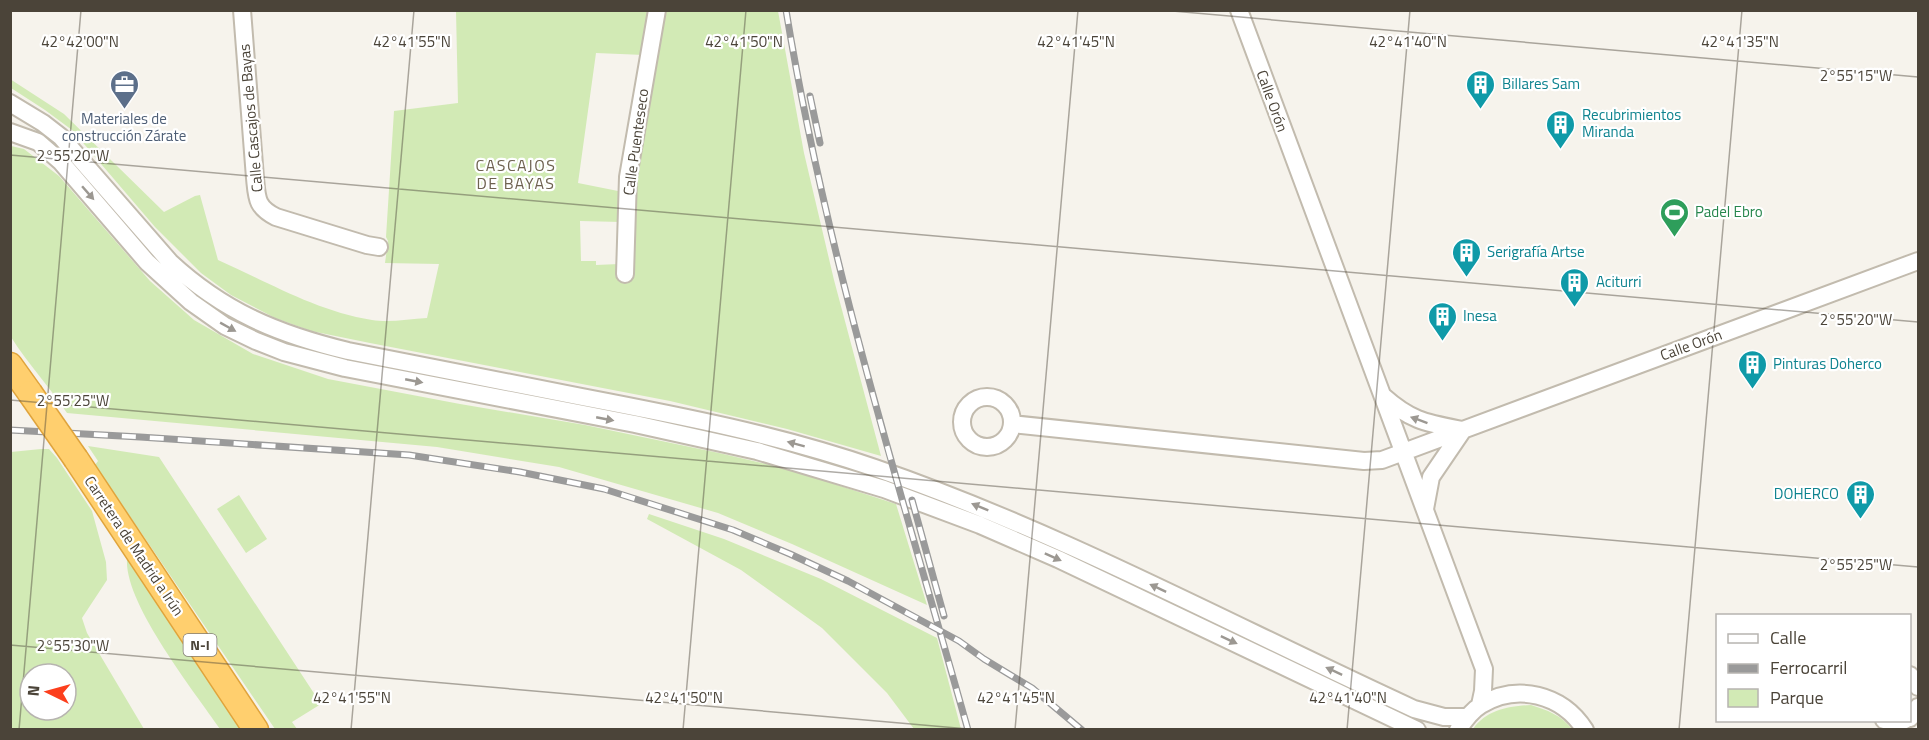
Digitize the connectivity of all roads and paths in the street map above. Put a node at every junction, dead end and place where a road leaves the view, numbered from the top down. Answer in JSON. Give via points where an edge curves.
{"nodes":[{"id":1,"x":242,"y":10,"type":"edge"},
{"id":2,"x":657,"y":10,"type":"edge"},
{"id":3,"x":1239,"y":10,"type":"edge"},
{"id":4,"x":10,"y":103,"type":"edge"},
{"id":5,"x":10,"y":132,"type":"edge"},
{"id":6,"x":379,"y":247,"type":"dead end"},
{"id":7,"x":1918,"y":261,"type":"edge"},
{"id":8,"x":625,"y":274,"type":"dead end"},
{"id":9,"x":10,"y":365,"type":"edge"},
{"id":10,"x":1382,"y":394,"type":"junction"},
{"id":11,"x":1012,"y":424,"type":"dead end"},
{"id":12,"x":1463,"y":430,"type":"junction"},
{"id":13,"x":1403,"y":453,"type":"junction"},
{"id":14,"x":1425,"y":509,"type":"junction"},
{"id":15,"x":1484,"y":669,"type":"junction"},
{"id":16,"x":1511,"y":694,"type":"junction"},
{"id":17,"x":1480,"y":705,"type":"junction"},
{"id":18,"x":1462,"y":723,"type":"edge"},
{"id":19,"x":256,"y":729,"type":"edge"},
{"id":20,"x":1417,"y":729,"type":"edge"},
{"id":21,"x":1585,"y":729,"type":"edge"}],
"edges":[{"from":1,"to":6,"type":"street","name":"Calle Cascajos de Bayas","via":[[260,205],[276,217]]},
{"from":2,"to":8,"type":"street","name":"Calle Puenteseco","via":[[628,177]]},
{"from":3,"to":10,"type":"street","name":"Calle Orón"},
{"from":18,"to":4,"type":"street","one_way":true,"via":[[1414,709],[1014,522],[855,461],[713,423],[348,351],[275,330],[227,306],[189,279],[61,137]]},
{"from":5,"to":20,"type":"street","one_way":true,"via":[[38,142],[61,162],[147,262],[191,302],[225,326],[256,341],[345,368],[757,451],[884,489],[1058,559]]},
{"from":7,"to":12,"type":"street","name":"Calle Orón"},
{"from":9,"to":19,"type":"highway","name":"Carretera de Madrid a Irún","number":"N-I","bridge":true},
{"from":12,"to":10,"type":"street","name":"Calle Orón","one_way":true,"via":[[1409,417]]},
{"from":10,"to":13,"type":"street","name":"Calle Orón"},
{"from":11,"to":13,"type":"street","name":"Calle Orón","via":[[1364,461]]},
{"from":12,"to":13,"type":"street","name":"Calle Orón"},
{"from":12,"to":14,"type":"street","via":[[1431,477]]},
{"from":13,"to":14,"type":"street","name":"Calle Orón"},
{"from":14,"to":15,"type":"street","name":"Calle Orón"},
{"from":15,"to":16,"type":"street","name":"Calle Orón"},
{"from":15,"to":17,"type":"street","name":"Calle Orón"},
{"from":16,"to":17,"type":"street"},
{"from":16,"to":21,"type":"street","via":[[1527,693],[1554,701],[1569,710]]},
{"from":17,"to":18,"type":"street"}]}
